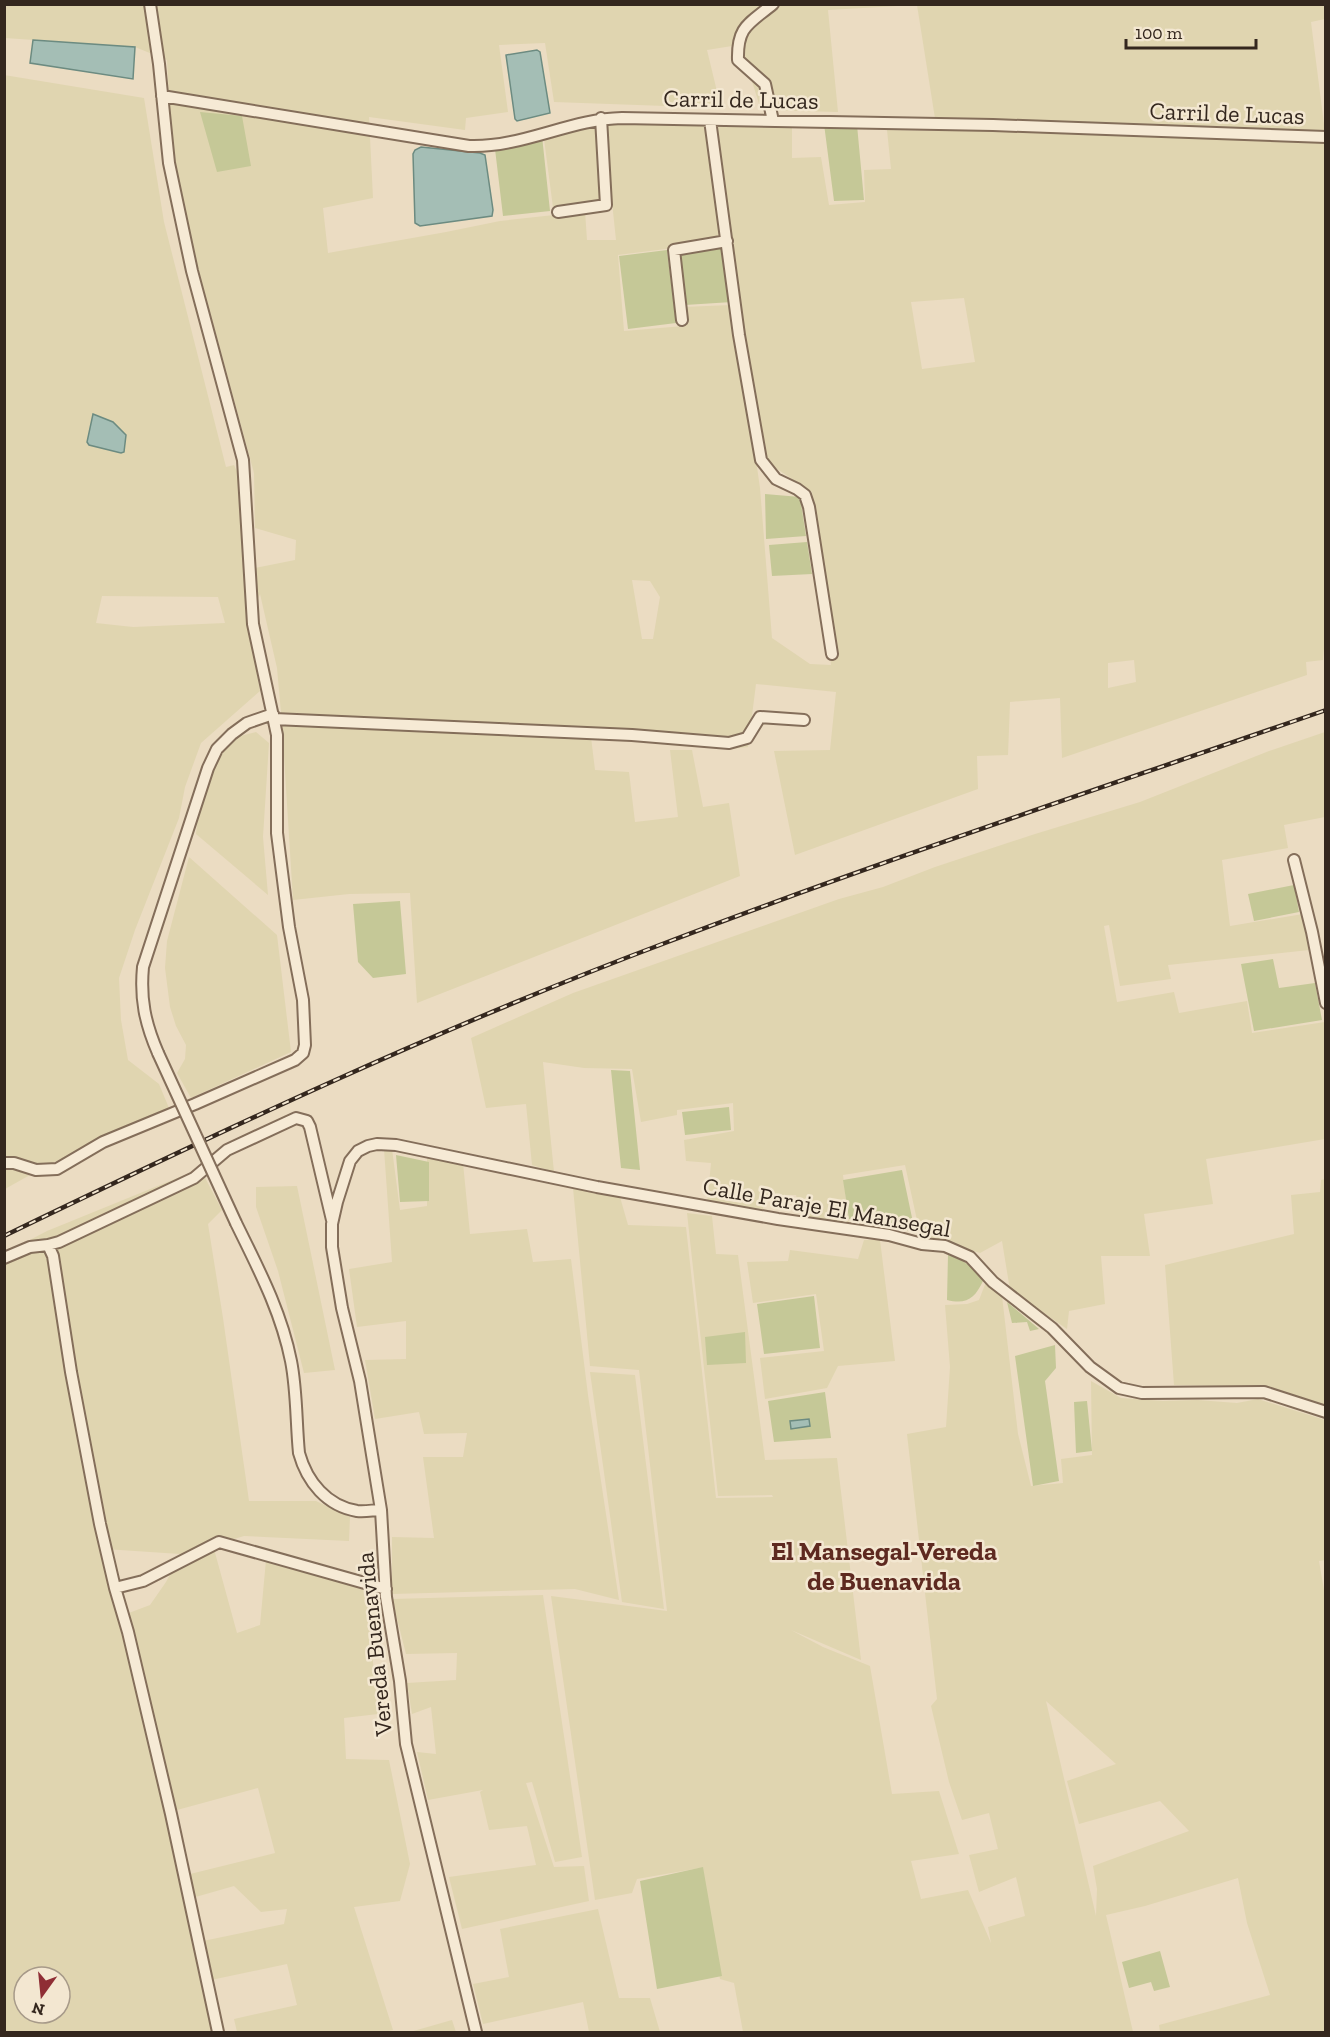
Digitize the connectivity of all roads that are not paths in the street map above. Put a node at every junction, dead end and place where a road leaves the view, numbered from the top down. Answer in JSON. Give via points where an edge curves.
{"nodes":[{"id":1,"x":150,"y":4,"type":"edge"},
{"id":2,"x":773,"y":4,"type":"edge"},
{"id":3,"x":162,"y":96,"type":"junction"},
{"id":4,"x":601,"y":118,"type":"junction"},
{"id":5,"x":710,"y":120,"type":"junction"},
{"id":6,"x":773,"y":121,"type":"junction"},
{"id":7,"x":1326,"y":137,"type":"edge"},
{"id":8,"x":558,"y":212,"type":"dead end"},
{"id":9,"x":727,"y":241,"type":"junction"},
{"id":10,"x":682,"y":320,"type":"dead end"},
{"id":11,"x":832,"y":654,"type":"dead end"},
{"id":12,"x":273,"y":716,"type":"junction"},
{"id":13,"x":804,"y":720,"type":"dead end"},
{"id":14,"x":1294,"y":860,"type":"dead end"},
{"id":15,"x":1326,"y":1003,"type":"edge"},
{"id":16,"x":4,"y":1163,"type":"edge"},
{"id":17,"x":332,"y":1224,"type":"junction"},
{"id":18,"x":48,"y":1245,"type":"junction"},
{"id":19,"x":4,"y":1258,"type":"edge"},
{"id":20,"x":1326,"y":1412,"type":"edge"},
{"id":21,"x":381,"y":1510,"type":"junction"},
{"id":22,"x":115,"y":1588,"type":"junction"},
{"id":23,"x":386,"y":1589,"type":"junction"},
{"id":24,"x":218,"y":2032,"type":"edge"},
{"id":25,"x":476,"y":2032,"type":"edge"}],
"edges":[{"from":1,"to":3,"type":"street"},
{"from":2,"to":6,"type":"street","via":[[743,28],[738,60],[765,84]]},
{"from":3,"to":4,"type":"street","name":"Carril de Lucas","via":[[469,146],[502,144]]},
{"from":3,"to":12,"type":"street","via":[[165,145],[182,227],[243,460],[253,624]]},
{"from":4,"to":5,"type":"street","name":"Carril de Lucas"},
{"from":4,"to":8,"type":"street","via":[[606,205]]},
{"from":5,"to":6,"type":"street","name":"Carril de Lucas"},
{"from":5,"to":9,"type":"street"},
{"from":6,"to":7,"type":"street","name":"Carril de Lucas"},
{"from":9,"to":10,"type":"street","via":[[674,250]]},
{"from":9,"to":11,"type":"street","via":[[761,460],[776,478],[805,495]]},
{"from":12,"to":13,"type":"street","via":[[729,742],[747,738],[760,717]]},
{"from":12,"to":16,"type":"street","via":[[278,750],[277,833],[303,1000],[303,1053],[295,1060],[104,1142],[57,1170]]},
{"from":12,"to":21,"type":"street","bridge":true,"via":[[247,723],[217,749],[143,967],[141,987],[147,1029],[270,1292],[283,1329],[292,1362],[303,1468],[334,1504],[358,1511]]},
{"from":14,"to":15,"type":"street"},
{"from":17,"to":18,"type":"street","via":[[310,1127],[307,1121],[296,1118],[227,1150],[194,1178]]},
{"from":17,"to":20,"type":"street","name":"Calle Paraje El Mansegal","via":[[350,1161],[358,1151],[377,1144],[597,1187],[889,1235],[945,1246],[970,1257],[993,1282],[1119,1388],[1142,1393],[1264,1392]]},
{"from":17,"to":21,"type":"street","name":"Vereda Buenavida","via":[[342,1308],[360,1381]]},
{"from":18,"to":19,"type":"street","via":[[30,1247]]},
{"from":18,"to":22,"type":"street","via":[[59,1280],[71,1372]]},
{"from":21,"to":23,"type":"street","name":"Vereda Buenavida"},
{"from":22,"to":23,"type":"street","via":[[143,1581],[219,1542]]},
{"from":22,"to":24,"type":"street","via":[[171,1814]]},
{"from":23,"to":25,"type":"street","name":"Vereda Buenavida","via":[[406,1744]]}]}
